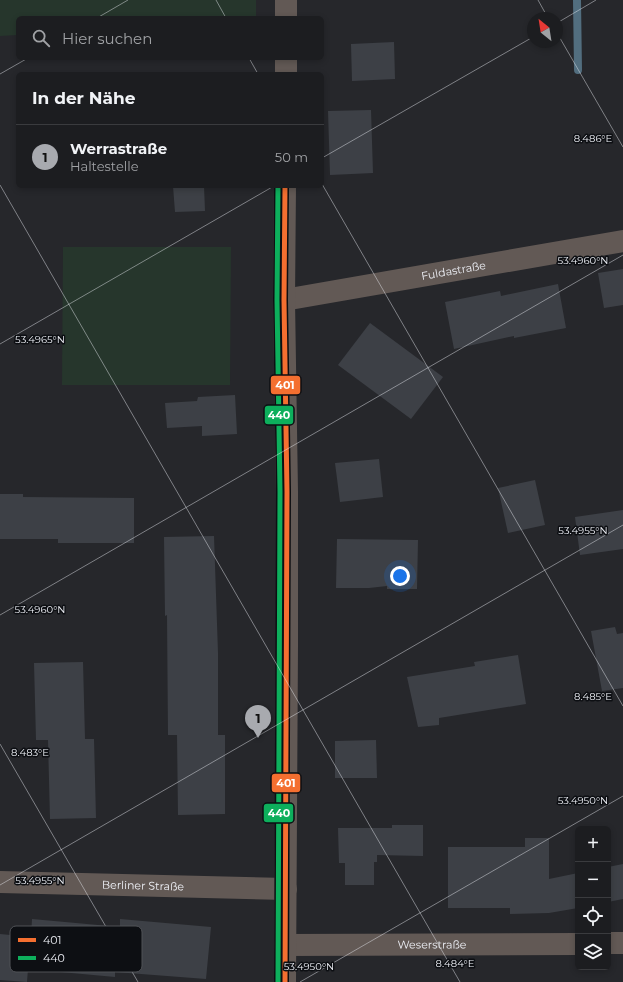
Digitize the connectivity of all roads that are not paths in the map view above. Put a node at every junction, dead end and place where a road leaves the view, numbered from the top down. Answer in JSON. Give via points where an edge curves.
{"nodes":[{"id":1,"x":286,"y":0,"type":"edge"},
{"id":2,"x":286,"y":16,"type":"edge"},
{"id":3,"x":286,"y":60,"type":"edge"},
{"id":4,"x":286,"y":72,"type":"edge"},
{"id":5,"x":285,"y":188,"type":"edge"},
{"id":6,"x":623,"y":241,"type":"edge"},
{"id":7,"x":284,"y":300,"type":"junction"},
{"id":8,"x":0,"y":882,"type":"edge"},
{"id":9,"x":286,"y":889,"type":"junction"},
{"id":10,"x":623,"y":943,"type":"edge"},
{"id":11,"x":575,"y":944,"type":"edge"},
{"id":12,"x":611,"y":944,"type":"edge"},
{"id":13,"x":285,"y":945,"type":"junction"},
{"id":14,"x":285,"y":982,"type":"edge"}],
"edges":[{"from":1,"to":2,"type":"street"},
{"from":3,"to":4,"type":"street"},
{"from":5,"to":7,"type":"street"},
{"from":6,"to":7,"type":"street","name":"Fuldastraße"},
{"from":7,"to":9,"type":"street","via":[[288,646]]},
{"from":8,"to":9,"type":"street","name":"Berliner Straße"},
{"from":9,"to":13,"type":"street"},
{"from":10,"to":12,"type":"street"},
{"from":11,"to":13,"type":"street","name":"Weserstraße"},
{"from":13,"to":14,"type":"street"}]}
